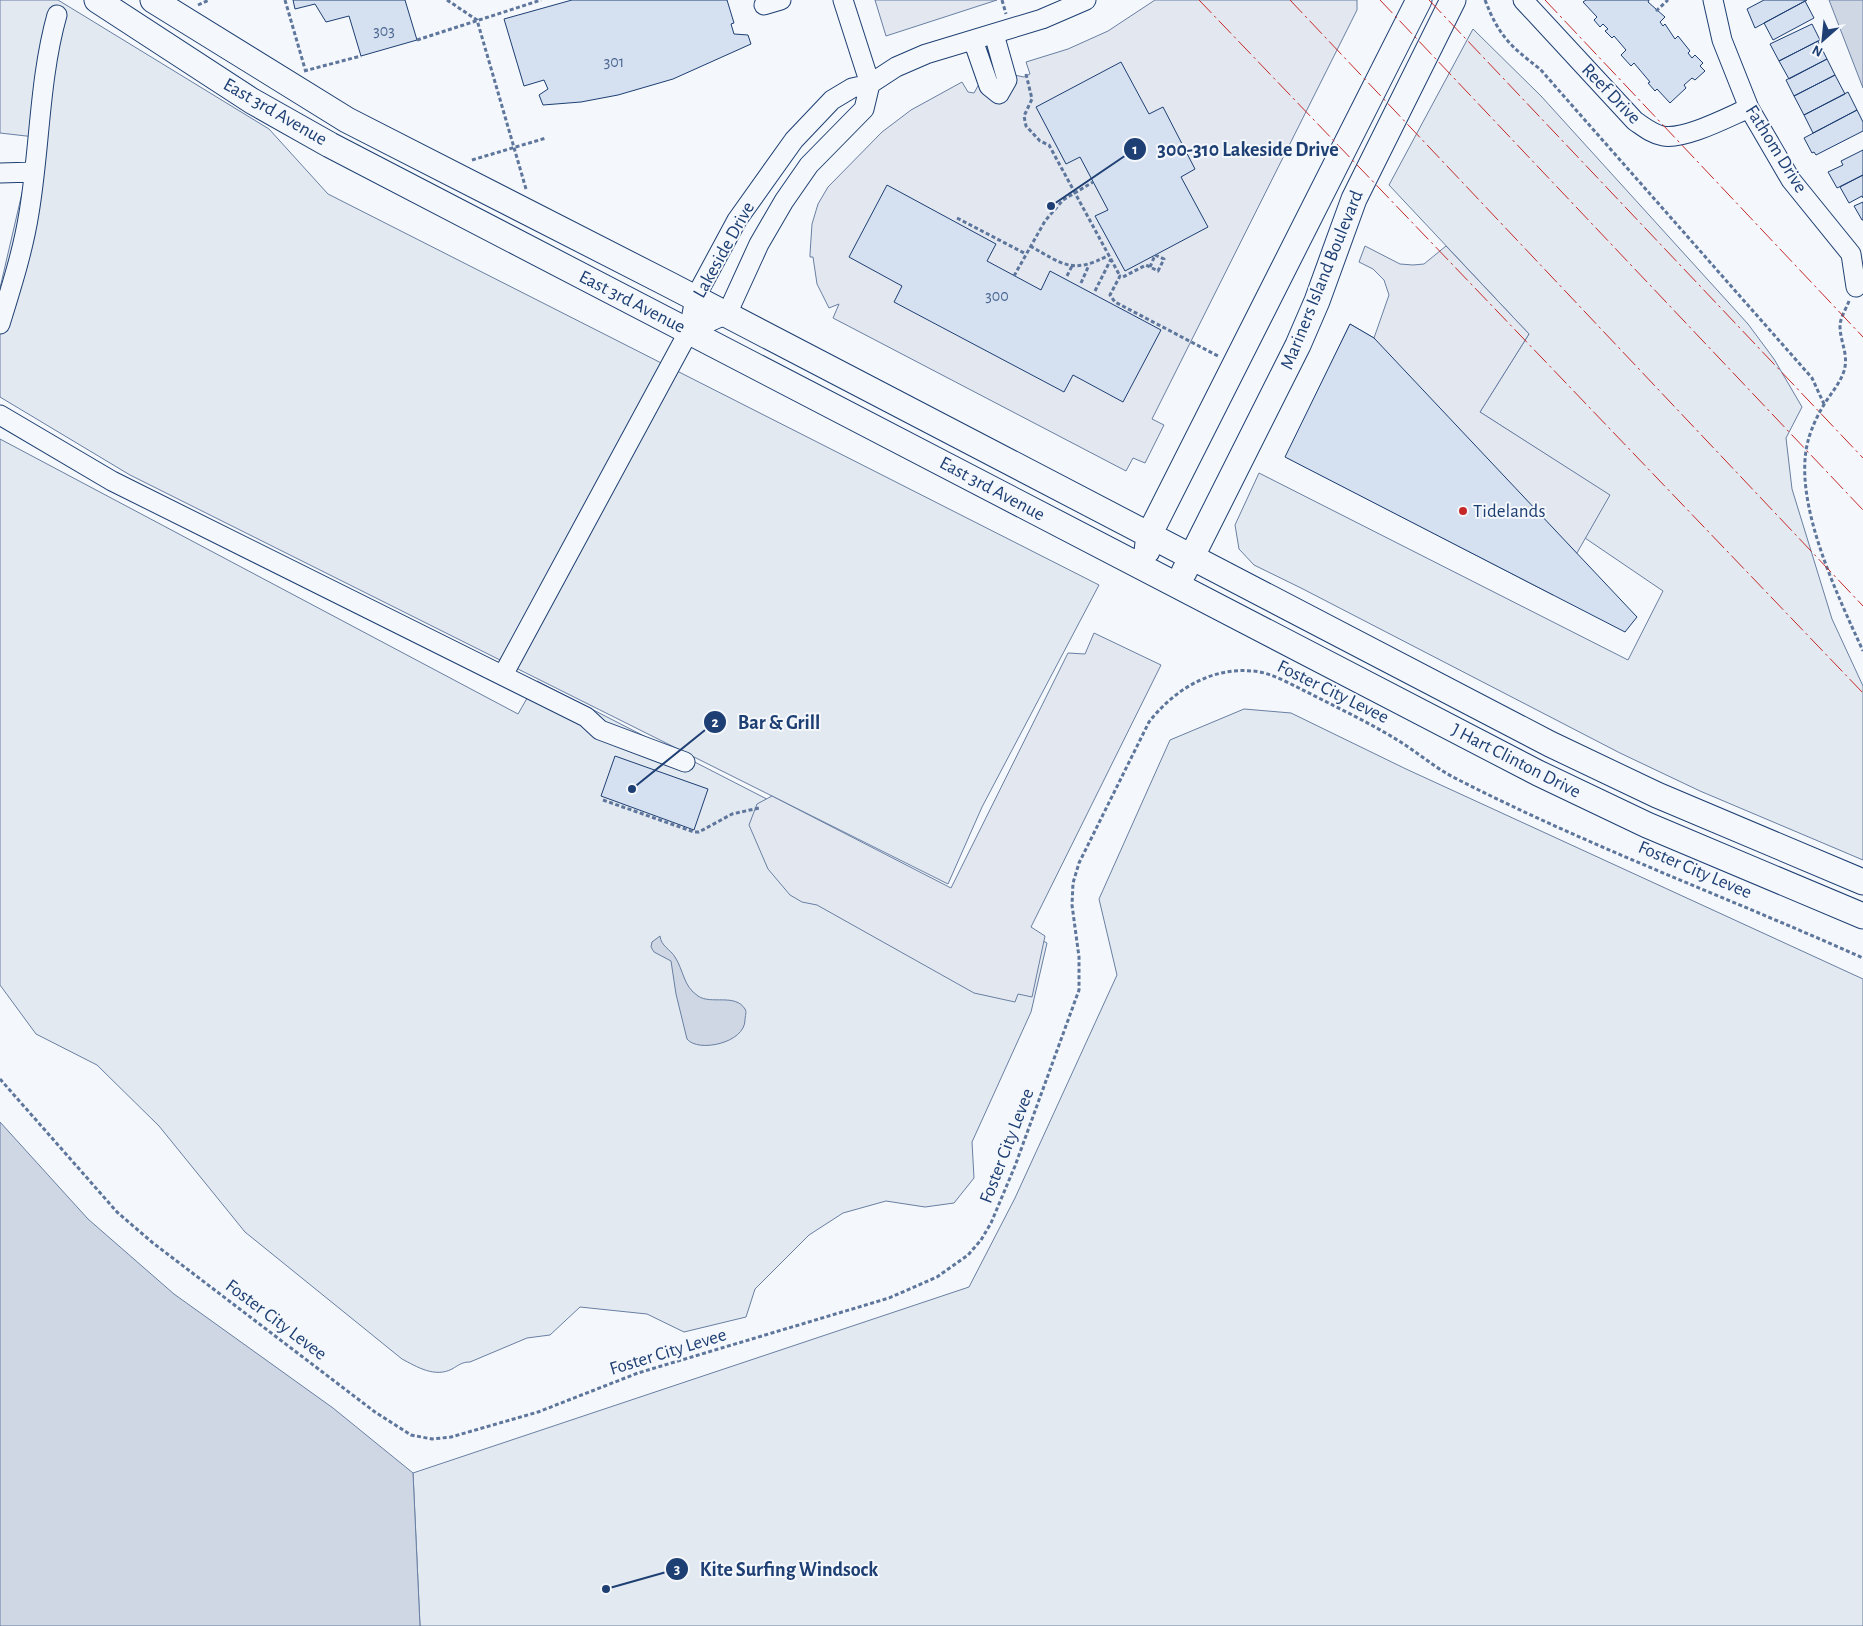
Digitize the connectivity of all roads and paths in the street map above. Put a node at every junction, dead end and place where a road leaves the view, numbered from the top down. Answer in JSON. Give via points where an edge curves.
{"nodes":[{"id":1,"x":98,"y":0,"type":"edge"},
{"id":2,"x":153,"y":0,"type":"edge"},
{"id":3,"x":285,"y":0,"type":"edge"},
{"id":4,"x":447,"y":0,"type":"edge"},
{"id":5,"x":541,"y":0,"type":"edge"},
{"id":6,"x":843,"y":0,"type":"edge"},
{"id":7,"x":1086,"y":0,"type":"edge"},
{"id":8,"x":1419,"y":0,"type":"edge"},
{"id":9,"x":1452,"y":0,"type":"edge"},
{"id":10,"x":1485,"y":0,"type":"edge"},
{"id":11,"x":1523,"y":0,"type":"edge"},
{"id":12,"x":1668,"y":0,"type":"edge"},
{"id":13,"x":1714,"y":0,"type":"edge"},
{"id":14,"x":1656,"y":11,"type":"dead end"},
{"id":15,"x":57,"y":16,"type":"dead end"},
{"id":16,"x":477,"y":20,"type":"junction"},
{"id":17,"x":994,"y":34,"type":"junction"},
{"id":18,"x":416,"y":40,"type":"dead end"},
{"id":19,"x":974,"y":40,"type":"junction"},
{"id":20,"x":361,"y":56,"type":"dead end"},
{"id":21,"x":299,"y":79,"type":"junction"},
{"id":22,"x":870,"y":84,"type":"junction"},
{"id":23,"x":1029,"y":85,"type":"dead end"},
{"id":24,"x":1749,"y":108,"type":"junction"},
{"id":25,"x":546,"y":138,"type":"dead end"},
{"id":26,"x":515,"y":148,"type":"junction"},
{"id":27,"x":443,"y":169,"type":"junction"},
{"id":28,"x":34,"y":172,"type":"junction"},
{"id":29,"x":0,"y":173,"type":"edge"},
{"id":30,"x":1093,"y":182,"type":"dead end"},
{"id":31,"x":1075,"y":192,"type":"junction"},
{"id":32,"x":534,"y":216,"type":"junction"},
{"id":33,"x":957,"y":218,"type":"dead end"},
{"id":34,"x":1030,"y":246,"type":"junction"},
{"id":35,"x":1026,"y":254,"type":"junction"},
{"id":36,"x":1110,"y":257,"type":"junction"},
{"id":37,"x":1089,"y":265,"type":"junction"},
{"id":38,"x":1072,"y":266,"type":"junction"},
{"id":39,"x":1150,"y":267,"type":"junction"},
{"id":40,"x":1014,"y":276,"type":"dead end"},
{"id":41,"x":1067,"y":276,"type":"dead end"},
{"id":42,"x":1120,"y":276,"type":"junction"},
{"id":43,"x":1081,"y":283,"type":"dead end"},
{"id":44,"x":1856,"y":286,"type":"joint"},
{"id":45,"x":1095,"y":291,"type":"dead end"},
{"id":46,"x":695,"y":298,"type":"junction"},
{"id":47,"x":727,"y":314,"type":"junction"},
{"id":48,"x":0,"y":324,"type":"edge"},
{"id":49,"x":689,"y":331,"type":"junction"},
{"id":50,"x":1221,"y":358,"type":"dead end"},
{"id":51,"x":1824,"y":404,"type":"junction"},
{"id":52,"x":0,"y":415,"type":"edge"},
{"id":53,"x":1149,"y":535,"type":"junction"},
{"id":54,"x":1192,"y":557,"type":"junction"},
{"id":55,"x":1144,"y":568,"type":"junction"},
{"id":56,"x":1178,"y":586,"type":"junction"},
{"id":57,"x":1863,"y":651,"type":"edge"},
{"id":58,"x":503,"y":676,"type":"junction"},
{"id":59,"x":685,"y":762,"type":"dead end"},
{"id":60,"x":603,"y":800,"type":"dead end"},
{"id":61,"x":759,"y":808,"type":"dead end"},
{"id":62,"x":1863,"y":882,"type":"edge"},
{"id":63,"x":1863,"y":916,"type":"edge"},
{"id":64,"x":1863,"y":958,"type":"edge"},
{"id":65,"x":0,"y":1079,"type":"edge"}],
"edges":[{"from":1,"to":49,"type":"main road","name":"East 3rd Avenue","via":[[252,101],[330,145]]},
{"from":2,"to":21,"type":"main road","name":"East 3rd Avenue"},
{"from":3,"to":21,"type":"path"},
{"from":4,"to":16,"type":"path"},
{"from":5,"to":16,"type":"path"},
{"from":6,"to":22,"type":"street"},
{"from":7,"to":17,"type":"street","name":"Lakeside Drive","via":[[1042,19]]},
{"from":8,"to":53,"type":"main road","name":"Mariners Island Boulevard"},
{"from":9,"to":54,"type":"main road","name":"Mariners Island Boulevard","via":[[1354,199],[1298,345]]},
{"from":10,"to":51,"type":"path","via":[[1495,25],[1510,45],[1540,70],[1812,378]]},
{"from":11,"to":24,"type":"street","name":"Reef Drive","via":[[1635,121],[1648,131],[1664,136],[1681,134]]},
{"from":12,"to":14,"type":"path"},
{"from":13,"to":24,"type":"street","name":"Fathom Drive","via":[[1722,40]]},
{"from":15,"to":28,"type":"street","via":[[49,46]]},
{"from":16,"to":18,"type":"path"},
{"from":16,"to":26,"type":"path"},
{"from":17,"to":19,"type":"street","name":"Lakeside Drive"},
{"from":17,"to":19,"type":"street","via":[[1007,80],[999,94],[988,86]]},
{"from":19,"to":22,"type":"street","name":"Lakeside Drive","via":[[926,54],[896,67]]},
{"from":20,"to":21,"type":"path"},
{"from":21,"to":27,"type":"main road","name":"East 3rd Avenue","via":[[347,120]]},
{"from":22,"to":46,"type":"street","name":"Lakeside Drive","via":[[852,88],[832,100],[794,140],[737,220]]},
{"from":22,"to":47,"type":"street","name":"Lakeside Drive","via":[[864,109],[809,165],[784,201],[759,244]]},
{"from":23,"to":31,"type":"path","via":[[1032,99],[1024,116],[1026,126],[1040,142],[1049,145]]},
{"from":24,"to":44,"type":"street","name":"Fathom Drive","via":[[1792,180],[1851,254]]},
{"from":25,"to":26,"type":"path"},
{"from":26,"to":27,"type":"path"},
{"from":26,"to":32,"type":"path"},
{"from":27,"to":32,"type":"main road","name":"East 3rd Avenue"},
{"from":28,"to":29,"type":"street"},
{"from":28,"to":48,"type":"street","via":[[23,242]]},
{"from":30,"to":31,"type":"path"},
{"from":31,"to":34,"type":"path","via":[[1063,200]]},
{"from":31,"to":36,"type":"path"},
{"from":32,"to":46,"type":"main road","name":"East 3rd Avenue"},
{"from":33,"to":35,"type":"path"},
{"from":34,"to":35,"type":"path"},
{"from":34,"to":38,"type":"path"},
{"from":35,"to":40,"type":"path"},
{"from":36,"to":37,"type":"path"},
{"from":36,"to":42,"type":"path"},
{"from":36,"to":45,"type":"path"},
{"from":37,"to":38,"type":"path"},
{"from":37,"to":43,"type":"path"},
{"from":38,"to":41,"type":"path"},
{"from":39,"to":39,"type":"path","via":[[1158,271],[1164,259],[1155,255]]},
{"from":39,"to":42,"type":"path","via":[[1146,265]]},
{"from":42,"to":50,"type":"path","via":[[1110,295],[1115,302]]},
{"from":44,"to":51,"type":"path","via":[[1840,327],[1847,358],[1844,371]]},
{"from":46,"to":47,"type":"main road","name":"East 3rd Avenue"},
{"from":46,"to":49,"type":"street","name":"Lakeside Drive"},
{"from":47,"to":49,"type":"street","name":"Lakeside Drive"},
{"from":47,"to":53,"type":"main road","name":"East 3rd Avenue"},
{"from":49,"to":55,"type":"main road","name":"East 3rd Avenue"},
{"from":49,"to":58,"type":"street"},
{"from":51,"to":57,"type":"path","via":[[1808,442],[1804,480],[1818,539],[1839,598]]},
{"from":52,"to":58,"type":"street","via":[[112,481]]},
{"from":53,"to":54,"type":"main road","name":"East 3rd Avenue"},
{"from":53,"to":55,"type":"main road","name":"Mariners Island Boulevard"},
{"from":54,"to":56,"type":"main road","name":"Mariners Island Boulevard"},
{"from":54,"to":62,"type":"main road","name":"J Hart Clinton Drive","via":[[1604,771]]},
{"from":55,"to":56,"type":"main road","name":"East 3rd Avenue"},
{"from":56,"to":63,"type":"main road","name":"J Hart Clinton Drive","via":[[1591,799]]},
{"from":58,"to":59,"type":"street","via":[[586,717],[600,730]]},
{"from":60,"to":61,"type":"path","via":[[694,832],[732,814]]},
{"from":64,"to":65,"type":"path","name":"Foster City Levee","via":[[1451,776],[1382,731],[1278,678],[1252,671],[1227,672],[1200,680],[1163,704],[1149,722],[1084,850],[1073,883],[1072,905],[1079,957],[1079,990],[1015,1166],[991,1223],[968,1255],[937,1276],[881,1300],[638,1373],[538,1412],[451,1437],[432,1439],[411,1435],[374,1412],[153,1244],[117,1212]]}]}
